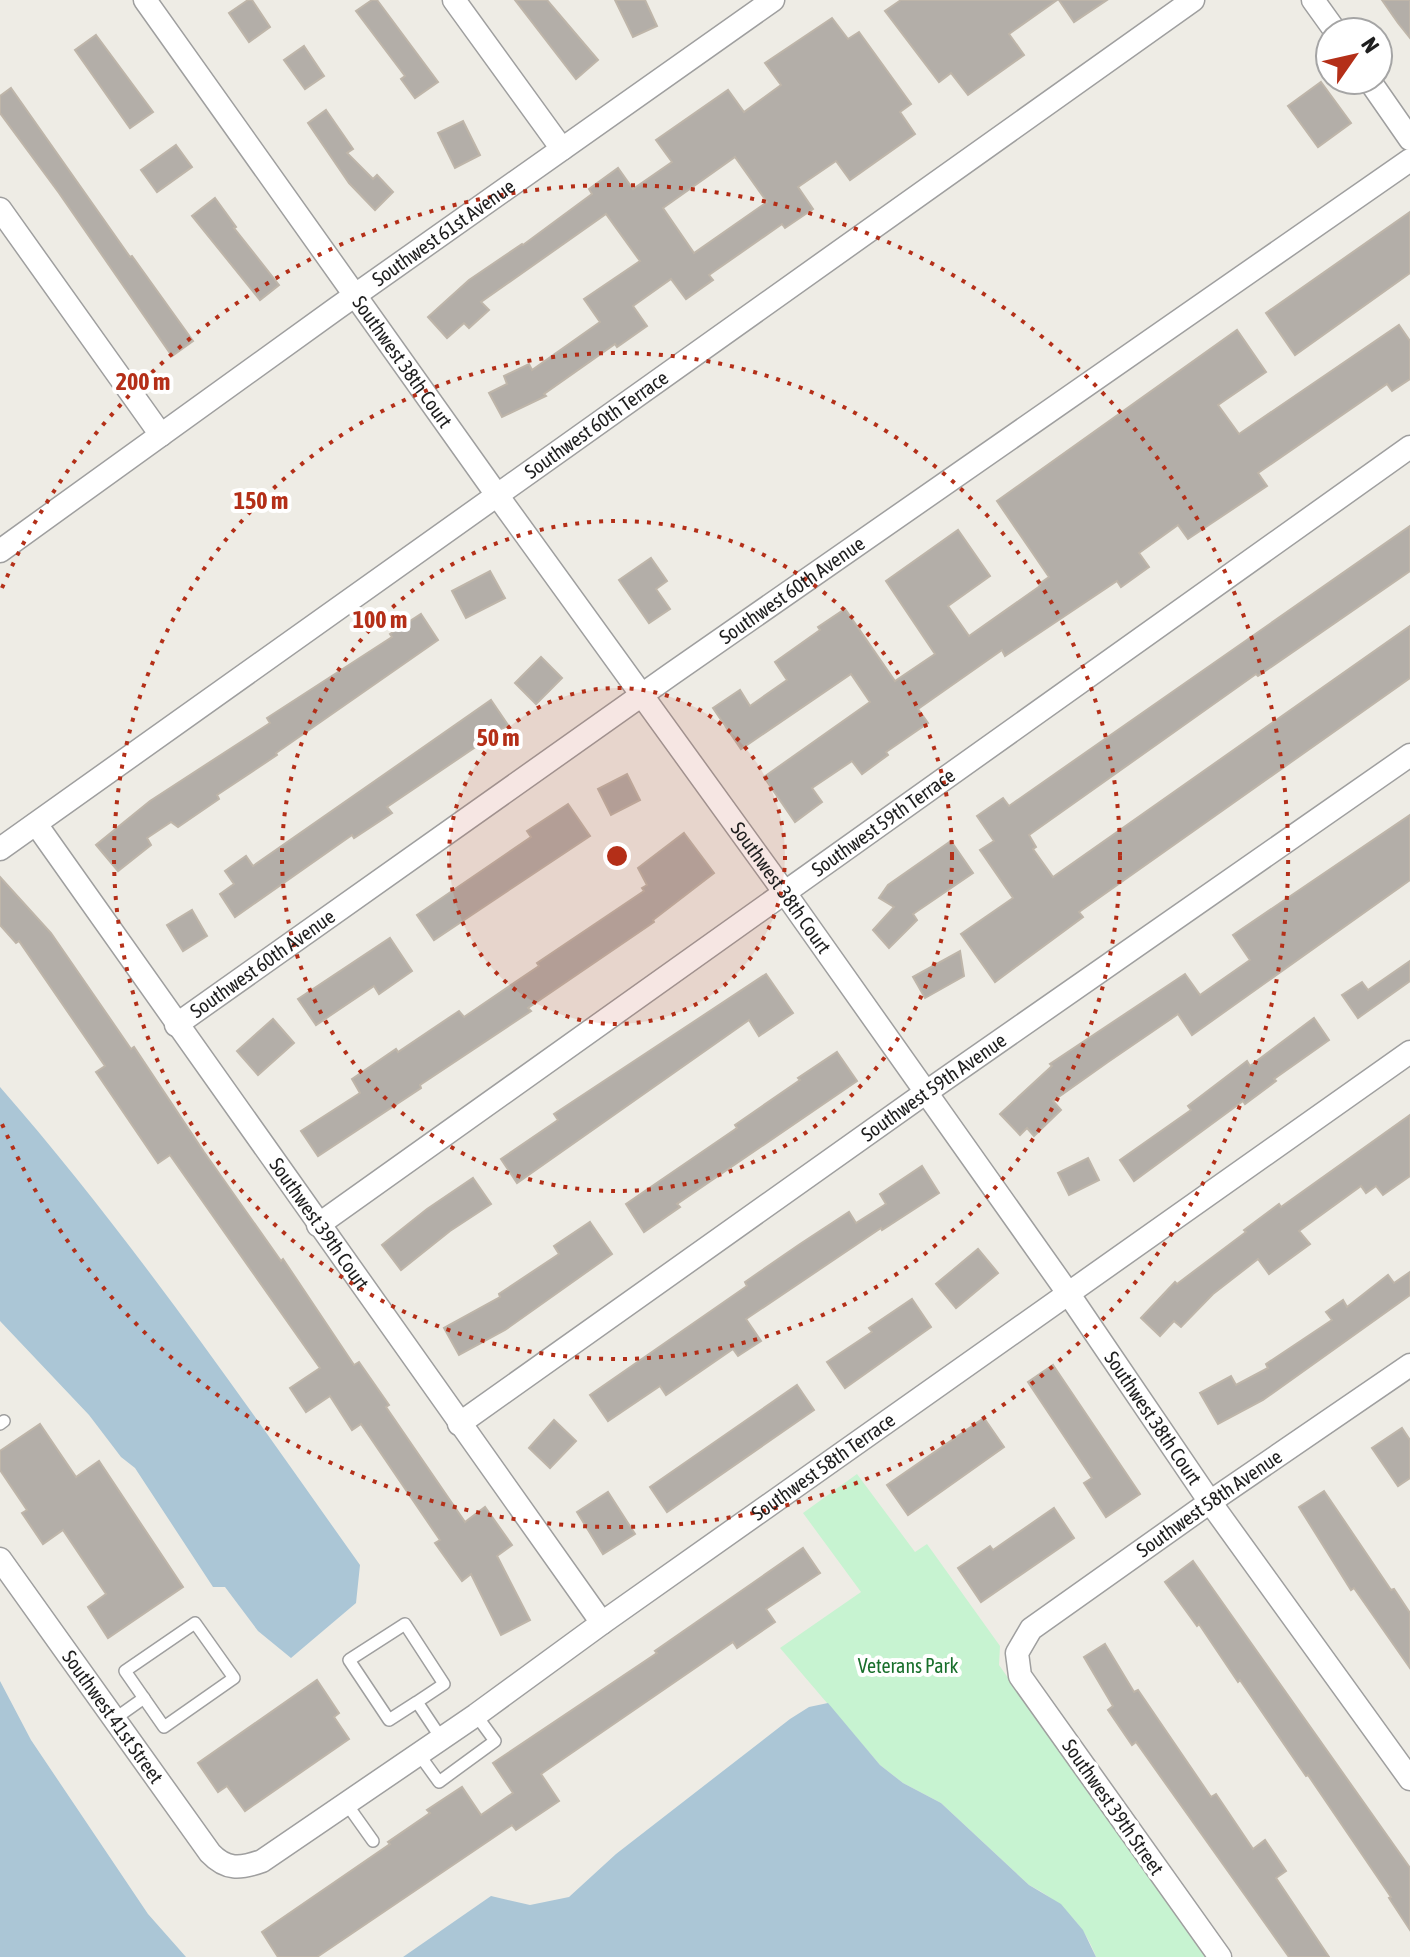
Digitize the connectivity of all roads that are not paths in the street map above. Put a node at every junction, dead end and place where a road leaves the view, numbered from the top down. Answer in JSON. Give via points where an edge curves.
{"nodes":[{"id":1,"x":145,"y":0,"type":"edge"},
{"id":2,"x":454,"y":0,"type":"edge"},
{"id":3,"x":773,"y":0,"type":"edge"},
{"id":4,"x":1193,"y":0,"type":"edge"},
{"id":5,"x":749,"y":7,"type":"edge"},
{"id":6,"x":1380,"y":96,"type":"edge"},
{"id":7,"x":1410,"y":139,"type":"edge"},
{"id":8,"x":562,"y":149,"type":"junction"},
{"id":9,"x":1410,"y":160,"type":"edge"},
{"id":10,"x":0,"y":209,"type":"edge"},
{"id":11,"x":356,"y":295,"type":"junction"},
{"id":12,"x":161,"y":435,"type":"junction"},
{"id":13,"x":1410,"y":447,"type":"edge"},
{"id":14,"x":497,"y":495,"type":"junction"},
{"id":15,"x":0,"y":551,"type":"edge"},
{"id":16,"x":641,"y":695,"type":"junction"},
{"id":17,"x":1410,"y":755,"type":"edge"},
{"id":18,"x":36,"y":824,"type":"junction"},
{"id":19,"x":0,"y":849,"type":"edge"},
{"id":20,"x":785,"y":893,"type":"junction"},
{"id":21,"x":176,"y":1025,"type":"junction"},
{"id":22,"x":1410,"y":1052,"type":"edge"},
{"id":23,"x":925,"y":1093,"type":"junction"},
{"id":24,"x":318,"y":1225,"type":"junction"},
{"id":25,"x":1068,"y":1293,"type":"junction"},
{"id":26,"x":1410,"y":1365,"type":"edge"},
{"id":27,"x":459,"y":1424,"type":"junction"},
{"id":28,"x":1210,"y":1502,"type":"junction"},
{"id":29,"x":0,"y":1559,"type":"edge"},
{"id":30,"x":602,"y":1623,"type":"junction"},
{"id":31,"x":1017,"y":1653,"type":"joint"},
{"id":32,"x":144,"y":1698,"type":"junction"},
{"id":33,"x":417,"y":1702,"type":"junction"},
{"id":34,"x":476,"y":1715,"type":"junction"},
{"id":35,"x":113,"y":1720,"type":"junction"},
{"id":36,"x":441,"y":1738,"type":"junction"},
{"id":37,"x":418,"y":1753,"type":"junction"},
{"id":38,"x":1410,"y":1779,"type":"edge"},
{"id":39,"x":345,"y":1802,"type":"junction"},
{"id":40,"x":373,"y":1841,"type":"dead end"},
{"id":41,"x":232,"y":1868,"type":"joint"},
{"id":42,"x":1220,"y":1957,"type":"edge"}],
"edges":[{"from":1,"to":11,"type":"street","name":"Southwest 38th Court"},
{"from":2,"to":8,"type":"street"},
{"from":3,"to":5,"type":"street","name":"Southwest 61st Avenue"},
{"from":4,"to":14,"type":"street","name":"Southwest 60th Terrace"},
{"from":5,"to":8,"type":"street","name":"Southwest 61st Avenue"},
{"from":6,"to":7,"type":"street"},
{"from":8,"to":11,"type":"street","name":"Southwest 61st Avenue"},
{"from":9,"to":16,"type":"street","name":"Southwest 60th Avenue"},
{"from":10,"to":12,"type":"street"},
{"from":11,"to":12,"type":"street","name":"Southwest 61st Avenue"},
{"from":11,"to":14,"type":"street","name":"Southwest 38th Court"},
{"from":12,"to":15,"type":"street","name":"Southwest 61st Avenue"},
{"from":13,"to":20,"type":"street","name":"Southwest 59th Terrace"},
{"from":14,"to":16,"type":"street","name":"Southwest 38th Court"},
{"from":14,"to":18,"type":"street","name":"Southwest 60th Terrace"},
{"from":16,"to":20,"type":"street","name":"Southwest 38th Court"},
{"from":16,"to":21,"type":"street","name":"Southwest 60th Avenue"},
{"from":17,"to":23,"type":"street","name":"Southwest 59th Avenue"},
{"from":18,"to":19,"type":"street","name":"Southwest 60th Terrace"},
{"from":18,"to":21,"type":"street","name":"Southwest 39th Court"},
{"from":20,"to":23,"type":"street","name":"Southwest 38th Court"},
{"from":20,"to":24,"type":"street","name":"Southwest 59th Terrace"},
{"from":21,"to":24,"type":"street","name":"Southwest 39th Court"},
{"from":22,"to":25,"type":"street","name":"Southwest 58th Terrace"},
{"from":23,"to":25,"type":"street","name":"Southwest 38th Court"},
{"from":23,"to":27,"type":"street","name":"Southwest 59th Avenue"},
{"from":24,"to":27,"type":"street","name":"Southwest 39th Court"},
{"from":25,"to":28,"type":"street","name":"Southwest 38th Court"},
{"from":25,"to":30,"type":"street","name":"Southwest 58th Terrace"},
{"from":26,"to":28,"type":"street","name":"Southwest 58th Avenue"},
{"from":27,"to":30,"type":"street","name":"Southwest 39th Court"},
{"from":28,"to":31,"type":"street","name":"Southwest 58th Avenue","via":[[1031,1629]]},
{"from":28,"to":38,"type":"street","name":"Southwest 38th Court"},
{"from":29,"to":35,"type":"street","name":"Southwest 41st Street"},
{"from":30,"to":34,"type":"street","name":"Southwest 58th Terrace"},
{"from":31,"to":42,"type":"street","name":"Southwest 39th Street","via":[[1020,1676]]},
{"from":32,"to":32,"type":"lane","via":[[125,1671],[195,1623],[234,1678],[164,1727]]},
{"from":32,"to":35,"type":"lane"},
{"from":33,"to":33,"type":"lane","via":[[389,1720],[349,1660],[405,1624],[444,1684]]},
{"from":33,"to":36,"type":"lane"},
{"from":34,"to":36,"type":"street","name":"Southwest 58th Terrace"},
{"from":34,"to":37,"type":"lane","via":[[495,1741],[439,1782]]},
{"from":35,"to":41,"type":"street","name":"Southwest 41st Street","via":[[210,1853]]},
{"from":36,"to":37,"type":"street","name":"Southwest 58th Terrace"},
{"from":37,"to":39,"type":"street","name":"Southwest 58th Terrace"},
{"from":39,"to":40,"type":"lane"},
{"from":39,"to":41,"type":"street","name":"Southwest 58th Terrace","via":[[262,1861]]}]}
